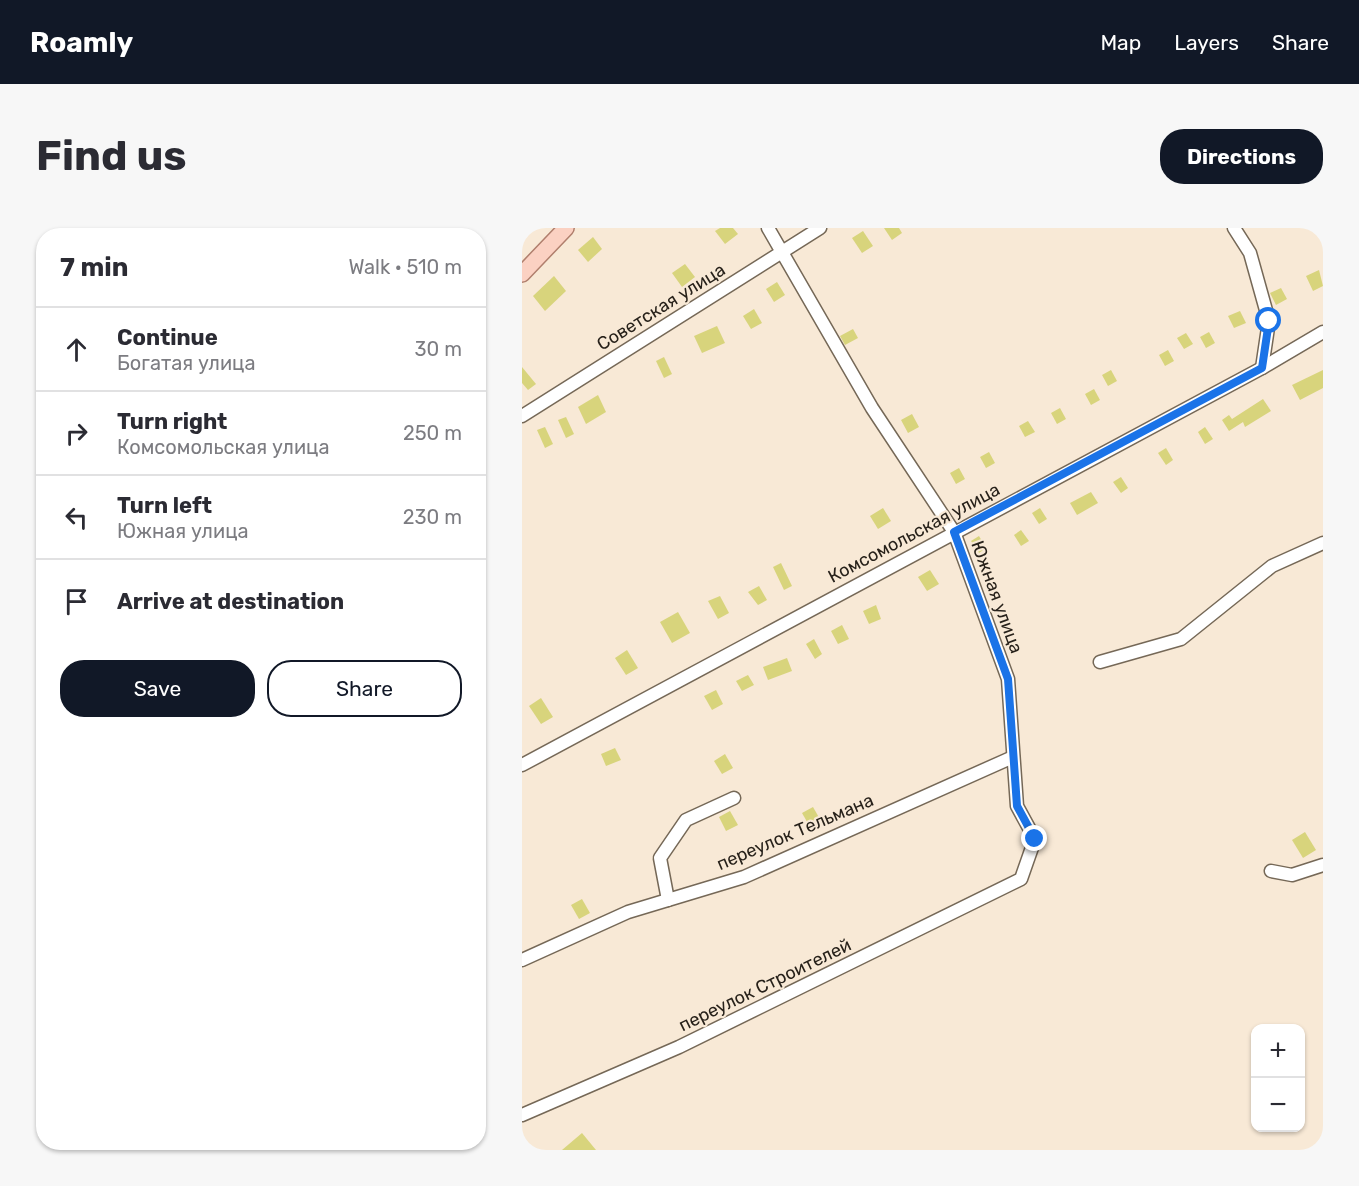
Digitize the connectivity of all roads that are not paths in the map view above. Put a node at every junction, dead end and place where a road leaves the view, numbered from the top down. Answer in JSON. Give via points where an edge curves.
{"nodes":[{"id":1,"x":566,"y":228,"type":"edge"},
{"id":2,"x":768,"y":228,"type":"edge"},
{"id":3,"x":820,"y":228,"type":"edge"},
{"id":4,"x":1234,"y":228,"type":"edge"},
{"id":5,"x":782,"y":251,"type":"junction"},
{"id":6,"x":522,"y":274,"type":"edge"},
{"id":7,"x":1323,"y":332,"type":"edge"},
{"id":8,"x":1262,"y":368,"type":"junction"},
{"id":9,"x":522,"y":416,"type":"edge"},
{"id":10,"x":954,"y":532,"type":"junction"},
{"id":11,"x":1323,"y":543,"type":"edge"},
{"id":12,"x":1100,"y":662,"type":"dead end"},
{"id":13,"x":1013,"y":757,"type":"junction"},
{"id":14,"x":522,"y":765,"type":"edge"},
{"id":15,"x":734,"y":798,"type":"dead end"},
{"id":16,"x":1323,"y":866,"type":"edge"},
{"id":17,"x":1271,"y":871,"type":"dead end"},
{"id":18,"x":1021,"y":879,"type":"joint"},
{"id":19,"x":668,"y":900,"type":"junction"},
{"id":20,"x":522,"y":960,"type":"edge"},
{"id":21,"x":522,"y":1115,"type":"edge"}],
"edges":[{"from":1,"to":6,"type":"main road"},
{"from":2,"to":5,"type":"street","name":"Южная улица"},
{"from":3,"to":5,"type":"street","name":"Советская улица"},
{"from":4,"to":8,"type":"street","via":[[1250,253],[1269,321]]},
{"from":5,"to":9,"type":"street","name":"Советская улица"},
{"from":5,"to":10,"type":"street","name":"Южная улица","via":[[872,408]]},
{"from":7,"to":8,"type":"street","name":"Комсомольская улица"},
{"from":8,"to":10,"type":"street","name":"Комсомольская улица"},
{"from":10,"to":13,"type":"street","name":"Южная улица","via":[[1008,679]]},
{"from":10,"to":14,"type":"street","name":"Комсомольская улица"},
{"from":11,"to":12,"type":"street","via":[[1272,566],[1181,639]]},
{"from":13,"to":18,"type":"street","name":"Южная улица","via":[[1017,806],[1035,839]]},
{"from":13,"to":19,"type":"street","name":"переулок Тельмана","via":[[744,877]]},
{"from":15,"to":19,"type":"street","via":[[686,820],[660,858]]},
{"from":16,"to":17,"type":"street","via":[[1292,875]]},
{"from":18,"to":21,"type":"street","name":"переулок Строителей","via":[[679,1047]]},
{"from":19,"to":20,"type":"street","name":"переулок Тельмана","via":[[628,912]]}]}
